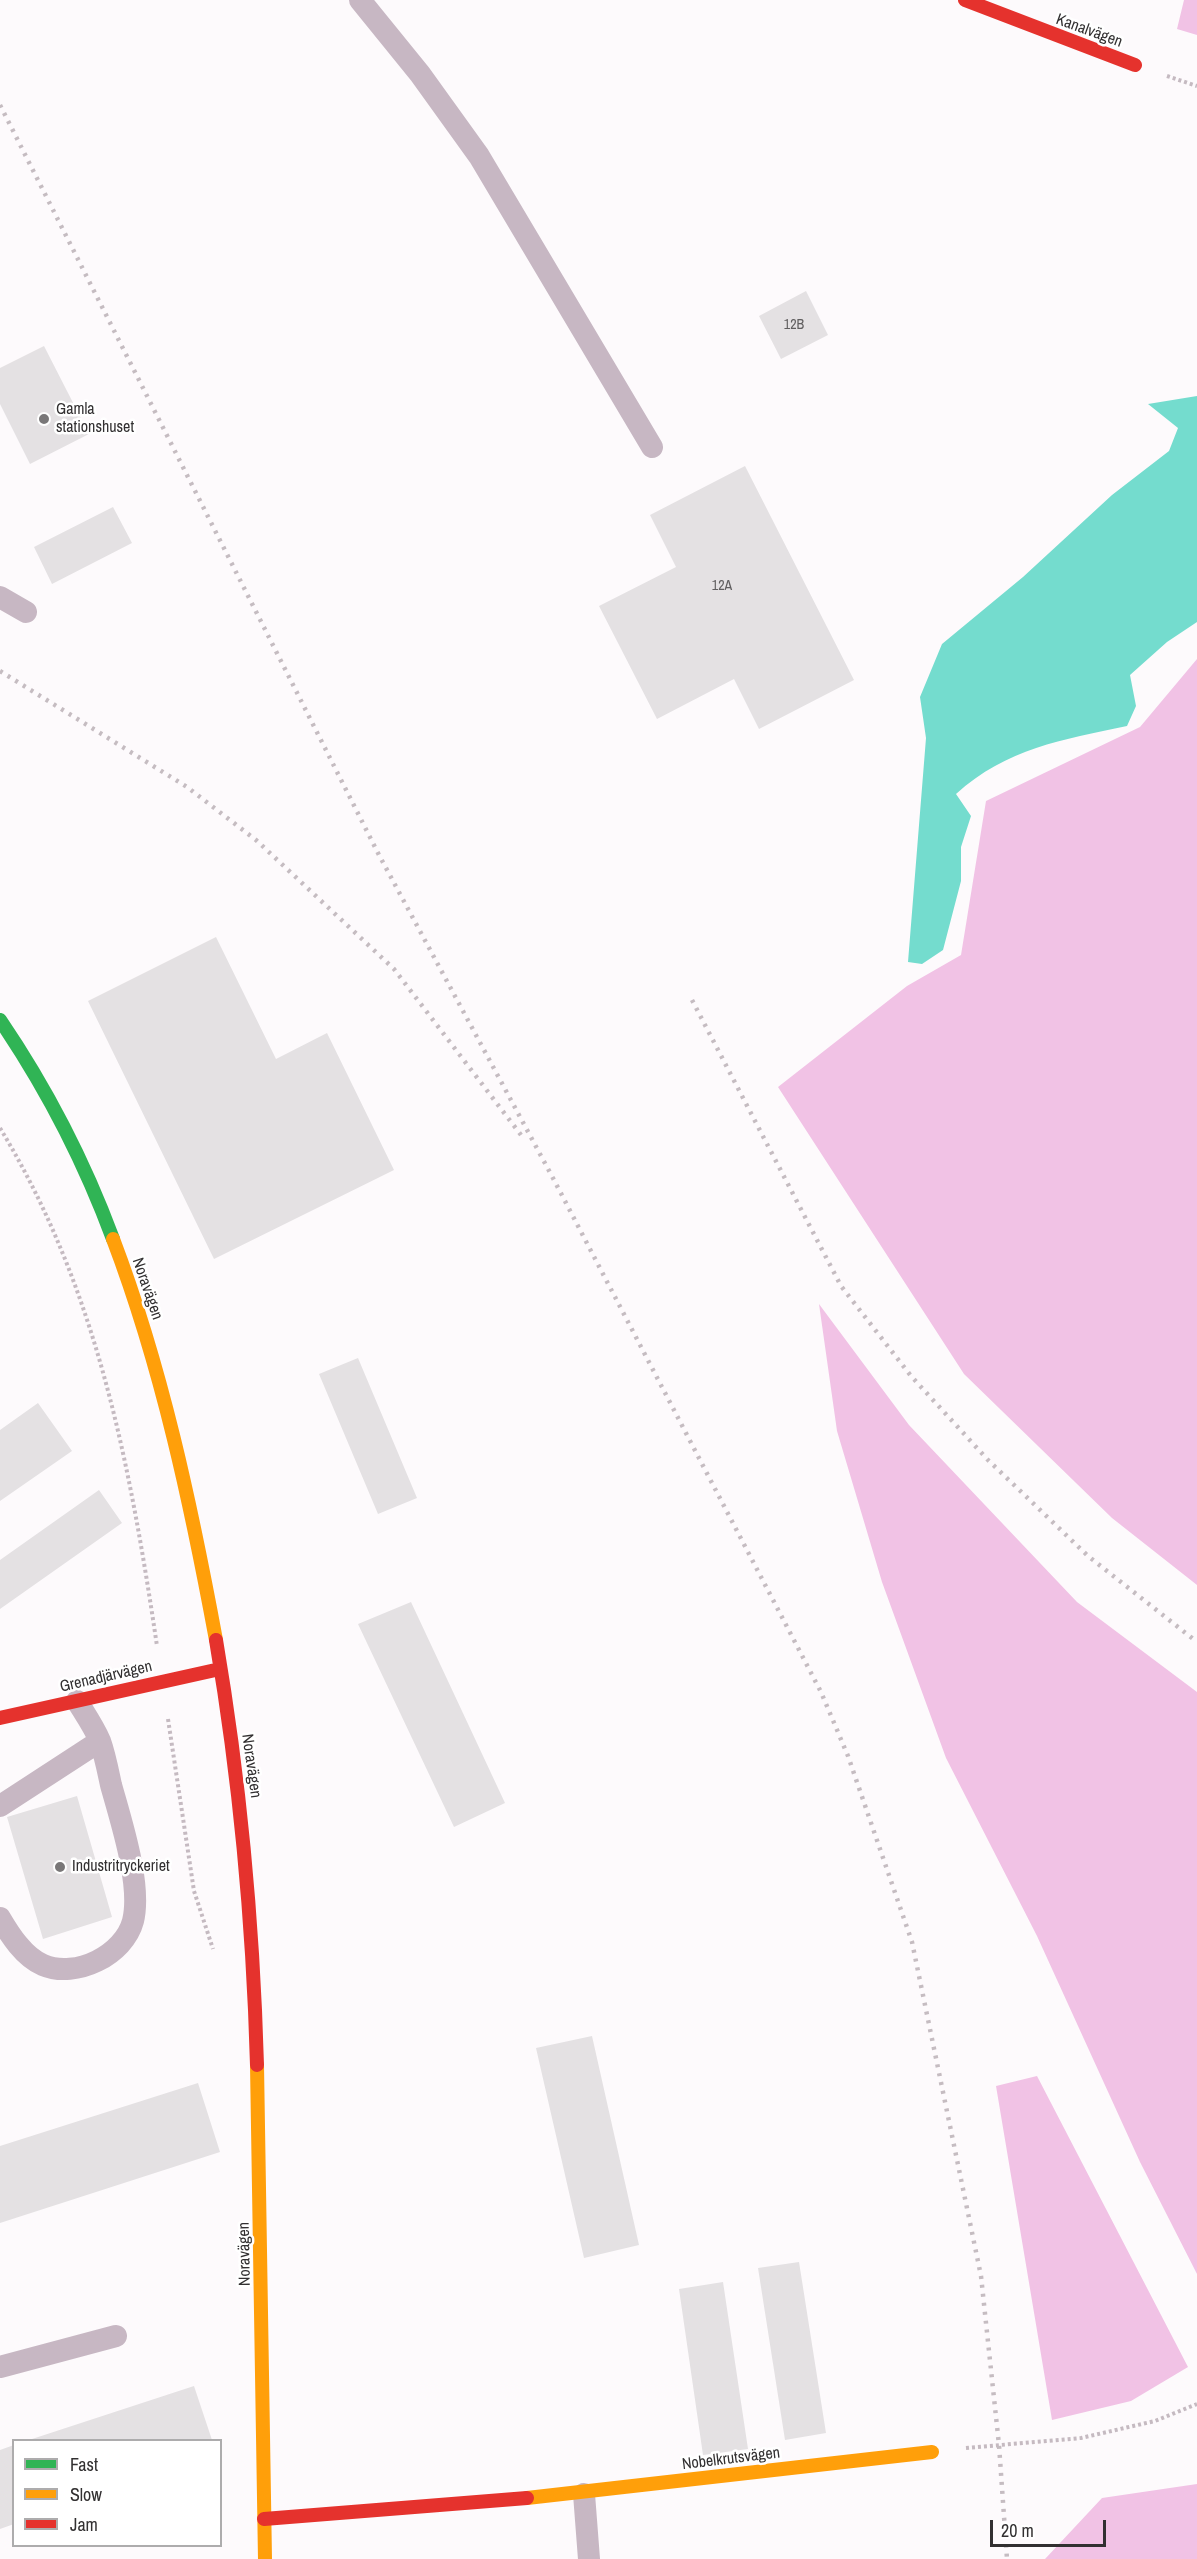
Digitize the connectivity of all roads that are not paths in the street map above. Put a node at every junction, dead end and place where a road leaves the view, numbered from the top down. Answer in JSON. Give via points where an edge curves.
{"nodes":[{"id":1,"x":360,"y":0,"type":"edge"},
{"id":2,"x":964,"y":0,"type":"edge"},
{"id":3,"x":1135,"y":65,"type":"dead end"},
{"id":4,"x":652,"y":447,"type":"dead end"},
{"id":5,"x":0,"y":597,"type":"edge"},
{"id":6,"x":26,"y":612,"type":"dead end"},
{"id":7,"x":0,"y":1020,"type":"edge"},
{"id":8,"x":220,"y":1668,"type":"junction"},
{"id":9,"x":77,"y":1701,"type":"junction"},
{"id":10,"x":0,"y":1718,"type":"edge"},
{"id":11,"x":100,"y":1741,"type":"junction"},
{"id":12,"x":0,"y":1806,"type":"edge"},
{"id":13,"x":0,"y":1918,"type":"edge"},
{"id":14,"x":116,"y":2336,"type":"dead end"},
{"id":15,"x":0,"y":2367,"type":"edge"},
{"id":16,"x":932,"y":2452,"type":"road end"},
{"id":17,"x":584,"y":2494,"type":"junction"},
{"id":18,"x":264,"y":2519,"type":"junction"},
{"id":19,"x":265,"y":2559,"type":"edge"},
{"id":20,"x":589,"y":2559,"type":"edge"}],
"edges":[{"from":1,"to":4,"type":"lane","via":[[479,156]]},
{"from":2,"to":3,"type":"street","name":"Kanalvägen"},
{"from":5,"to":6,"type":"lane"},
{"from":7,"to":8,"type":"street","name":"Noravägen","via":[[26,1054],[54,1104],[85,1170],[130,1287],[189,1501]]},
{"from":8,"to":9,"type":"street","name":"Grenadjärvägen"},
{"from":8,"to":18,"type":"street","name":"Noravägen","via":[[237,1777],[255,2014]]},
{"from":9,"to":10,"type":"street","name":"Grenadjärvägen"},
{"from":9,"to":11,"type":"lane"},
{"from":11,"to":12,"type":"lane"},
{"from":11,"to":13,"type":"lane","via":[[129,1854],[134,1906],[124,1938],[99,1961],[80,1967],[43,1965],[11,1937]]},
{"from":14,"to":15,"type":"lane"},
{"from":16,"to":17,"type":"street","name":"Nobelkrutsvägen"},
{"from":17,"to":18,"type":"street","name":"Nobelkrutsvägen"},
{"from":17,"to":20,"type":"lane"},
{"from":18,"to":19,"type":"street","name":"Noravägen"}]}
